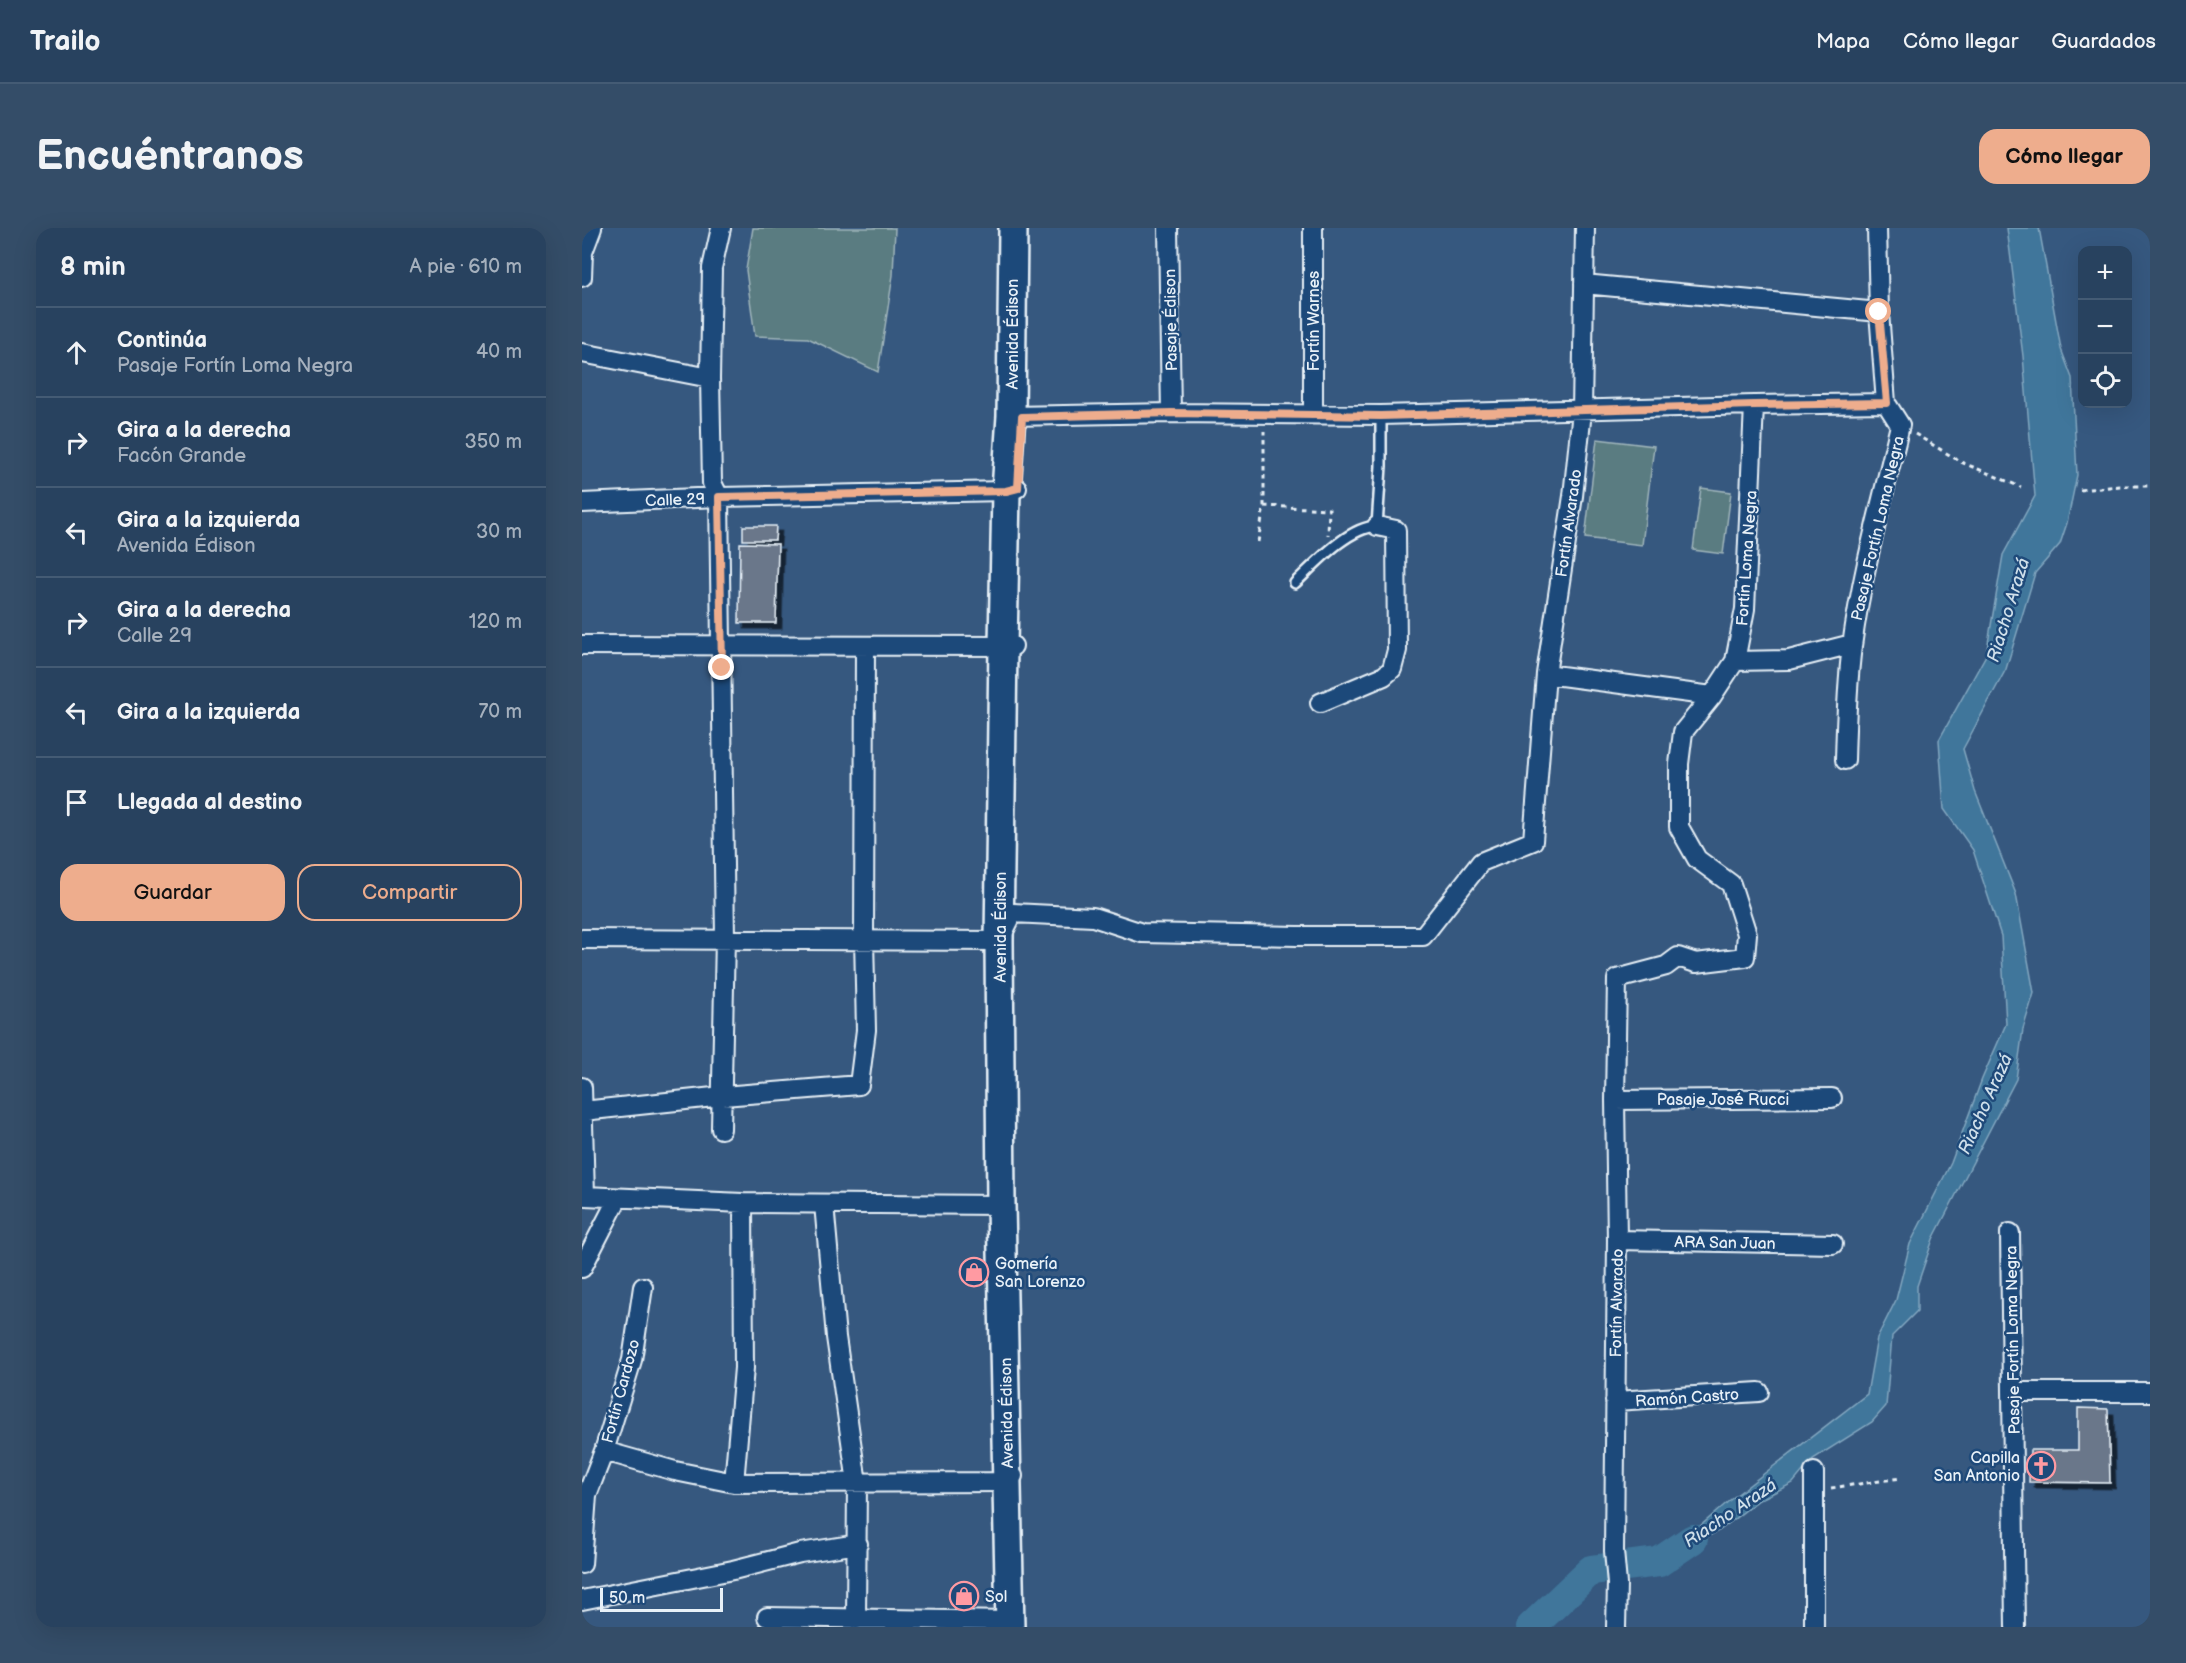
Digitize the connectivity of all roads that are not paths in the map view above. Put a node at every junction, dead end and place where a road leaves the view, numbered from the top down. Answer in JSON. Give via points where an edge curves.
{"nodes":[{"id":1,"x":592,"y":228,"type":"edge"},
{"id":2,"x":720,"y":228,"type":"edge"},
{"id":3,"x":1013,"y":228,"type":"edge"},
{"id":4,"x":1024,"y":228,"type":"edge"},
{"id":5,"x":1168,"y":228,"type":"edge"},
{"id":6,"x":1313,"y":228,"type":"edge"},
{"id":7,"x":1586,"y":228,"type":"edge"},
{"id":8,"x":1877,"y":228,"type":"edge"},
{"id":9,"x":582,"y":252,"type":"edge"},
{"id":10,"x":582,"y":277,"type":"edge"},
{"id":11,"x":1584,"y":284,"type":"junction"},
{"id":12,"x":1879,"y":312,"type":"junction"},
{"id":13,"x":582,"y":353,"type":"edge"},
{"id":14,"x":710,"y":378,"type":"junction"},
{"id":15,"x":1887,"y":403,"type":"junction"},
{"id":16,"x":1754,"y":405,"type":"junction"},
{"id":17,"x":1582,"y":411,"type":"junction"},
{"id":18,"x":1171,"y":413,"type":"junction"},
{"id":19,"x":1313,"y":414,"type":"junction"},
{"id":20,"x":1017,"y":416,"type":"junction"},
{"id":21,"x":1381,"y":416,"type":"junction"},
{"id":22,"x":1012,"y":489,"type":"junction"},
{"id":23,"x":719,"y":497,"type":"junction"},
{"id":24,"x":582,"y":503,"type":"edge"},
{"id":25,"x":1377,"y":526,"type":"junction"},
{"id":26,"x":1295,"y":583,"type":"dead end"},
{"id":27,"x":1852,"y":644,"type":"junction"},
{"id":28,"x":582,"y":645,"type":"edge"},
{"id":29,"x":722,"y":645,"type":"junction"},
{"id":30,"x":865,"y":646,"type":"junction"},
{"id":31,"x":1009,"y":646,"type":"junction"},
{"id":32,"x":1735,"y":661,"type":"junction"},
{"id":33,"x":1546,"y":674,"type":"junction"},
{"id":34,"x":1712,"y":696,"type":"junction"},
{"id":35,"x":1320,"y":703,"type":"dead end"},
{"id":36,"x":1845,"y":760,"type":"dead end"},
{"id":37,"x":1012,"y":914,"type":"junction"},
{"id":38,"x":725,"y":938,"type":"junction"},
{"id":39,"x":582,"y":939,"type":"edge"},
{"id":40,"x":864,"y":939,"type":"junction"},
{"id":41,"x":999,"y":941,"type":"junction"},
{"id":42,"x":1617,"y":979,"type":"joint"},
{"id":43,"x":582,"y":1089,"type":"edge"},
{"id":44,"x":723,"y":1096,"type":"junction"},
{"id":45,"x":1832,"y":1098,"type":"dead end"},
{"id":46,"x":1615,"y":1100,"type":"junction"},
{"id":47,"x":583,"y":1111,"type":"edge"},
{"id":48,"x":721,"y":1129,"type":"dead end"},
{"id":49,"x":618,"y":1198,"type":"junction"},
{"id":50,"x":743,"y":1203,"type":"junction"},
{"id":51,"x":824,"y":1204,"type":"junction"},
{"id":52,"x":1001,"y":1205,"type":"junction"},
{"id":53,"x":2010,"y":1233,"type":"dead end"},
{"id":54,"x":1617,"y":1240,"type":"junction"},
{"id":55,"x":1833,"y":1244,"type":"dead end"},
{"id":56,"x":582,"y":1268,"type":"edge"},
{"id":57,"x":643,"y":1287,"type":"dead end"},
{"id":58,"x":1759,"y":1392,"type":"dead end"},
{"id":59,"x":2013,"y":1392,"type":"junction"},
{"id":60,"x":2150,"y":1392,"type":"edge"},
{"id":61,"x":1614,"y":1401,"type":"junction"},
{"id":62,"x":604,"y":1451,"type":"junction"},
{"id":63,"x":1814,"y":1472,"type":"dead end"},
{"id":64,"x":1012,"y":1477,"type":"junction"},
{"id":65,"x":734,"y":1482,"type":"junction"},
{"id":66,"x":857,"y":1483,"type":"junction"},
{"id":67,"x":585,"y":1494,"type":"edge"},
{"id":68,"x":858,"y":1544,"type":"junction"},
{"id":69,"x":582,"y":1564,"type":"edge"},
{"id":70,"x":582,"y":1600,"type":"edge"},
{"id":71,"x":767,"y":1617,"type":"dead end"},
{"id":72,"x":856,"y":1620,"type":"junction"},
{"id":73,"x":1013,"y":1625,"type":"edge"},
{"id":74,"x":1616,"y":1627,"type":"edge"},
{"id":75,"x":1814,"y":1627,"type":"edge"},
{"id":76,"x":2014,"y":1627,"type":"edge"}],
"edges":[{"from":1,"to":9,"type":"street"},
{"from":2,"to":14,"type":"street","via":[[712,268]]},
{"from":3,"to":20,"type":"main road","name":"Avenida Édison"},
{"from":4,"to":20,"type":"main road","name":"Avenida Édison"},
{"from":5,"to":18,"type":"street","name":"Pasaje Édison"},
{"from":6,"to":19,"type":"street","name":"Fortín Warnes"},
{"from":7,"to":11,"type":"street","name":"Fortín Alvarado"},
{"from":8,"to":12,"type":"street","name":"Pasaje Fortín Loma Negra"},
{"from":9,"to":10,"type":"street"},
{"from":11,"to":12,"type":"street"},
{"from":11,"to":17,"type":"street","name":"Fortín Alvarado"},
{"from":12,"to":15,"type":"street","name":"Pasaje Fortín Loma Negra"},
{"from":13,"to":14,"type":"street"},
{"from":14,"to":23,"type":"street","via":[[712,483]]},
{"from":15,"to":16,"type":"street"},
{"from":15,"to":27,"type":"street","name":"Pasaje Fortín Loma Negra","via":[[1900,425]]},
{"from":16,"to":17,"type":"street"},
{"from":16,"to":32,"type":"street","name":"Fortín Loma Negra","via":[[1746,609]]},
{"from":17,"to":21,"type":"street"},
{"from":17,"to":33,"type":"street","name":"Fortín Alvarado"},
{"from":18,"to":19,"type":"street"},
{"from":18,"to":20,"type":"street"},
{"from":19,"to":21,"type":"street"},
{"from":20,"to":22,"type":"main road","name":"Avenida Édison"},
{"from":21,"to":25,"type":"lane"},
{"from":22,"to":23,"type":"street","name":"Calle 29"},
{"from":22,"to":31,"type":"main road","name":"Avenida Édison"},
{"from":23,"to":24,"type":"street","name":"Calle 29"},
{"from":23,"to":29,"type":"street"},
{"from":25,"to":26,"type":"lane","via":[[1365,527],[1327,553]]},
{"from":25,"to":35,"type":"street","via":[[1396,530],[1397,650],[1392,669]]},
{"from":27,"to":32,"type":"street","via":[[1789,660]]},
{"from":27,"to":36,"type":"street","name":"Pasaje Fortín Loma Negra"},
{"from":28,"to":29,"type":"street"},
{"from":29,"to":30,"type":"street"},
{"from":29,"to":38,"type":"street"},
{"from":30,"to":31,"type":"street"},
{"from":30,"to":40,"type":"street"},
{"from":31,"to":37,"type":"main road","name":"Avenida Édison"},
{"from":31,"to":41,"type":"main road","name":"Avenida Édison"},
{"from":32,"to":34,"type":"street","name":"Fortín Loma Negra"},
{"from":33,"to":34,"type":"street"},
{"from":33,"to":37,"type":"street","name":"Fortín Alvarado","via":[[1533,841],[1481,862],[1423,936],[1142,933],[1093,917]]},
{"from":34,"to":42,"type":"street","name":"Fortín Loma Negra","via":[[1683,732],[1679,827],[1696,860],[1731,884],[1748,934],[1745,957],[1696,963],[1678,957],[1666,966]]},
{"from":37,"to":41,"type":"street"},
{"from":37,"to":64,"type":"main road","name":"Avenida Édison"},
{"from":38,"to":39,"type":"street"},
{"from":38,"to":40,"type":"street"},
{"from":38,"to":44,"type":"street"},
{"from":40,"to":41,"type":"street"},
{"from":40,"to":44,"type":"street","via":[[866,1030],[859,1085]]},
{"from":41,"to":52,"type":"main road","name":"Avenida Édison"},
{"from":42,"to":46,"type":"street","name":"Fortín Alvarado"},
{"from":43,"to":47,"type":"street"},
{"from":44,"to":47,"type":"street"},
{"from":44,"to":48,"type":"street"},
{"from":45,"to":46,"type":"street","name":"Pasaje José Rucci"},
{"from":46,"to":54,"type":"street","name":"Fortín Alvarado"},
{"from":47,"to":49,"type":"street","via":[[585,1196]]},
{"from":49,"to":50,"type":"street"},
{"from":49,"to":56,"type":"street"},
{"from":50,"to":51,"type":"street"},
{"from":50,"to":65,"type":"street","via":[[744,1368]]},
{"from":51,"to":52,"type":"street"},
{"from":51,"to":66,"type":"street","via":[[836,1337]]},
{"from":52,"to":64,"type":"main road","name":"Avenida Édison"},
{"from":53,"to":59,"type":"street","name":"Pasaje Fortín Loma Negra"},
{"from":54,"to":55,"type":"street","name":"ARA San Juan"},
{"from":54,"to":61,"type":"street","name":"Fortín Alvarado"},
{"from":57,"to":62,"type":"street","name":"Fortín Cardozo","via":[[632,1360]]},
{"from":58,"to":61,"type":"street","name":"Ramón Castro"},
{"from":59,"to":60,"type":"street"},
{"from":59,"to":76,"type":"street","name":"Pasaje Fortín Loma Negra"},
{"from":61,"to":74,"type":"street","name":"Fortín Alvarado"},
{"from":62,"to":65,"type":"street"},
{"from":62,"to":67,"type":"street","name":"Fortín Cardozo"},
{"from":63,"to":75,"type":"street"},
{"from":64,"to":66,"type":"street"},
{"from":64,"to":73,"type":"main road","name":"Avenida Édison"},
{"from":65,"to":66,"type":"street"},
{"from":66,"to":68,"type":"street"},
{"from":67,"to":69,"type":"street","name":"Fortín Cardozo"},
{"from":68,"to":70,"type":"street"},
{"from":68,"to":72,"type":"street"},
{"from":71,"to":72,"type":"street"},
{"from":72,"to":73,"type":"street"}]}
